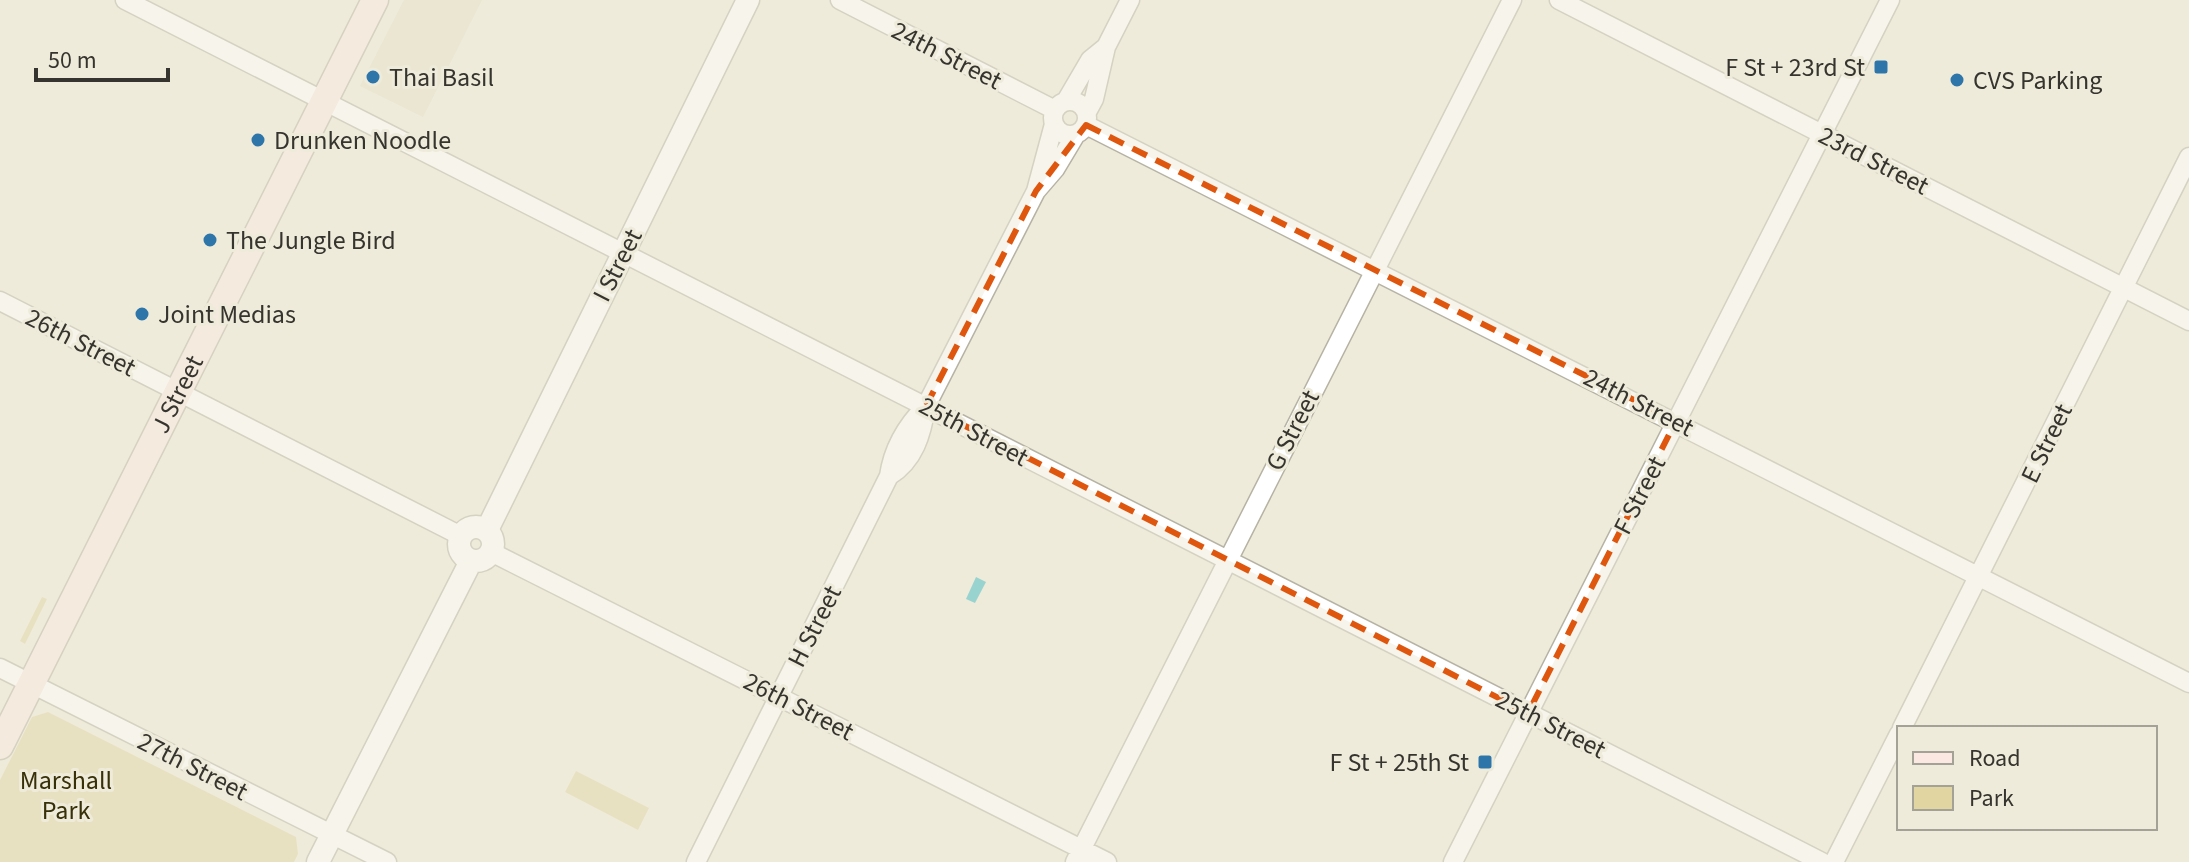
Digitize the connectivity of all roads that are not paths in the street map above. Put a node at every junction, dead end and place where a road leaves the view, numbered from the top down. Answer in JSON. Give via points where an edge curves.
{"nodes":[{"id":1,"x":125,"y":0,"type":"edge"},
{"id":2,"x":375,"y":0,"type":"edge"},
{"id":3,"x":748,"y":0,"type":"edge"},
{"id":4,"x":840,"y":0,"type":"edge"},
{"id":5,"x":1130,"y":0,"type":"edge"},
{"id":6,"x":1512,"y":0,"type":"edge"},
{"id":7,"x":1559,"y":0,"type":"edge"},
{"id":8,"x":1890,"y":0,"type":"edge"},
{"id":9,"x":1106,"y":47,"type":"junction"},
{"id":10,"x":325,"y":100,"type":"junction"},
{"id":11,"x":1058,"y":112,"type":"junction"},
{"id":12,"x":1083,"y":124,"type":"junction"},
{"id":13,"x":1822,"y":134,"type":"junction"},
{"id":14,"x":2189,"y":157,"type":"edge"},
{"id":15,"x":1036,"y":191,"type":"junction"},
{"id":16,"x":623,"y":253,"type":"junction"},
{"id":17,"x":1373,"y":270,"type":"junction"},
{"id":18,"x":2124,"y":287,"type":"junction"},
{"id":19,"x":0,"y":301,"type":"edge"},
{"id":20,"x":2189,"y":321,"type":"edge"},
{"id":21,"x":177,"y":393,"type":"junction"},
{"id":22,"x":926,"y":406,"type":"junction"},
{"id":23,"x":1676,"y":421,"type":"junction"},
{"id":24,"x":487,"y":530,"type":"junction"},
{"id":25,"x":461,"y":536,"type":"junction"},
{"id":26,"x":481,"y":556,"type":"junction"},
{"id":27,"x":1227,"y":559,"type":"junction"},
{"id":28,"x":1980,"y":577,"type":"junction"},
{"id":29,"x":0,"y":668,"type":"edge"},
{"id":30,"x":2189,"y":683,"type":"edge"},
{"id":31,"x":31,"y":685,"type":"junction"},
{"id":32,"x":779,"y":696,"type":"junction"},
{"id":33,"x":1528,"y":713,"type":"junction"},
{"id":34,"x":1903,"y":726,"type":"edge"},
{"id":35,"x":1897,"y":738,"type":"edge"},
{"id":36,"x":0,"y":746,"type":"edge"},
{"id":37,"x":331,"y":834,"type":"junction"},
{"id":38,"x":1078,"y":856,"type":"edge"},
{"id":39,"x":318,"y":862,"type":"edge"},
{"id":40,"x":387,"y":862,"type":"edge"},
{"id":41,"x":696,"y":862,"type":"edge"},
{"id":42,"x":1107,"y":862,"type":"edge"},
{"id":43,"x":1453,"y":862,"type":"edge"},
{"id":44,"x":1822,"y":862,"type":"edge"},
{"id":45,"x":1834,"y":862,"type":"edge"}],
"edges":[{"from":1,"to":10,"type":"street","name":"25th Street"},
{"from":2,"to":10,"type":"main road","name":"J Street"},
{"from":3,"to":16,"type":"street","name":"I Street"},
{"from":4,"to":11,"type":"street","name":"24th Street"},
{"from":5,"to":9,"type":"street","name":"H Street"},
{"from":6,"to":17,"type":"street","name":"G Street"},
{"from":7,"to":13,"type":"street","name":"23rd Street"},
{"from":8,"to":13,"type":"street","name":"F Street"},
{"from":9,"to":11,"type":"street","name":"H Street","via":[[1090,60]]},
{"from":9,"to":12,"type":"street","name":"H Street"},
{"from":10,"to":16,"type":"street","name":"25th Street"},
{"from":10,"to":21,"type":"main road","name":"J Street"},
{"from":11,"to":12,"type":"street","via":[[1061,133]]},
{"from":11,"to":12,"type":"street","via":[[1076,101]]},
{"from":11,"to":15,"type":"street","name":"H Street"},
{"from":12,"to":15,"type":"street","name":"H Street"},
{"from":12,"to":17,"type":"street","name":"24th Street"},
{"from":13,"to":18,"type":"street","name":"23rd Street"},
{"from":13,"to":23,"type":"street","name":"F Street"},
{"from":14,"to":18,"type":"street","name":"E Street"},
{"from":15,"to":22,"type":"street","name":"H Street"},
{"from":16,"to":22,"type":"street","name":"25th Street"},
{"from":16,"to":24,"type":"street","name":"I Street"},
{"from":17,"to":23,"type":"street","name":"24th Street"},
{"from":17,"to":27,"type":"street","name":"G Street"},
{"from":18,"to":20,"type":"street","name":"23rd Street"},
{"from":18,"to":28,"type":"street","name":"E Street"},
{"from":19,"to":21,"type":"street","name":"26th Street"},
{"from":21,"to":25,"type":"street","name":"26th Street"},
{"from":21,"to":31,"type":"main road","name":"J Street"},
{"from":22,"to":27,"type":"street","name":"25th Street"},
{"from":22,"to":32,"type":"street","name":"H Street","via":[[908,424],[891,458],[889,476]]},
{"from":23,"to":28,"type":"street","name":"24th Street"},
{"from":23,"to":33,"type":"street","name":"F Street"},
{"from":24,"to":25,"type":"street","via":[[472,527]]},
{"from":24,"to":26,"type":"street","via":[[493,543]]},
{"from":25,"to":26,"type":"street","via":[[460,551]]},
{"from":26,"to":32,"type":"street","name":"26th Street"},
{"from":26,"to":37,"type":"street"},
{"from":27,"to":33,"type":"street","name":"25th Street"},
{"from":27,"to":38,"type":"street","name":"G Street"},
{"from":28,"to":30,"type":"street","name":"24th Street"},
{"from":28,"to":34,"type":"street","name":"E Street"},
{"from":29,"to":31,"type":"street","name":"27th Street"},
{"from":31,"to":36,"type":"main road","name":"J Street"},
{"from":31,"to":37,"type":"street","name":"27th Street"},
{"from":32,"to":38,"type":"street","name":"26th Street"},
{"from":32,"to":41,"type":"street","name":"H Street"},
{"from":33,"to":43,"type":"street","name":"F Street"},
{"from":33,"to":44,"type":"street","name":"25th Street"},
{"from":35,"to":45,"type":"street"},
{"from":37,"to":39,"type":"street"},
{"from":37,"to":40,"type":"street","name":"27th Street"},
{"from":38,"to":42,"type":"street","name":"26th Street"}]}
